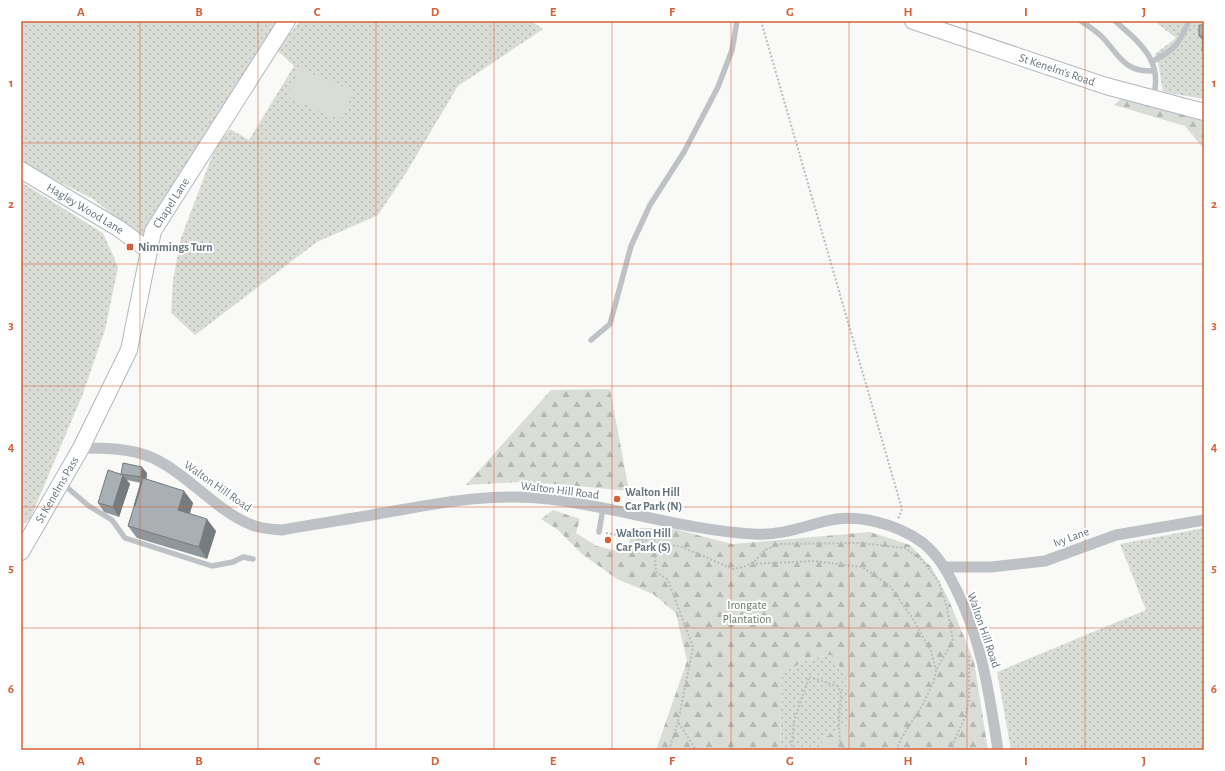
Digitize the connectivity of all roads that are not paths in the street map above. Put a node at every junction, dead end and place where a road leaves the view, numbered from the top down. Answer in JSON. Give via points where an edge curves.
{"nodes":[{"id":1,"x":287,"y":21,"type":"edge"},
{"id":2,"x":737,"y":21,"type":"edge"},
{"id":3,"x":913,"y":21,"type":"edge"},
{"id":4,"x":1081,"y":21,"type":"edge"},
{"id":5,"x":1115,"y":21,"type":"edge"},
{"id":6,"x":1189,"y":21,"type":"edge"},
{"id":7,"x":1153,"y":61,"type":"junction"},
{"id":8,"x":1154,"y":71,"type":"junction"},
{"id":9,"x":1152,"y":98,"type":"junction"},
{"id":10,"x":1204,"y":112,"type":"edge"},
{"id":11,"x":21,"y":170,"type":"edge"},
{"id":12,"x":148,"y":250,"type":"junction"},
{"id":13,"x":591,"y":340,"type":"dead end"},
{"id":14,"x":81,"y":448,"type":"junction"},
{"id":15,"x":61,"y":482,"type":"junction"},
{"id":16,"x":603,"y":508,"type":"junction"},
{"id":17,"x":1204,"y":520,"type":"edge"},
{"id":18,"x":599,"y":532,"type":"road end"},
{"id":19,"x":21,"y":552,"type":"edge"},
{"id":20,"x":253,"y":559,"type":"dead end"},
{"id":21,"x":945,"y":567,"type":"junction"},
{"id":22,"x":998,"y":750,"type":"edge"}],
"edges":[{"from":1,"to":12,"type":"street","name":"Chapel Lane","via":[[153,231]]},
{"from":2,"to":13,"type":"lane","via":[[732,50],[718,87],[684,152],[650,205],[631,246],[610,324]]},
{"from":3,"to":9,"type":"street","name":"St Kenelm's Road","via":[[1106,86]]},
{"from":4,"to":8,"type":"lane","via":[[1103,37],[1125,64],[1138,71]]},
{"from":5,"to":7,"type":"lane","via":[[1142,45]]},
{"from":6,"to":7,"type":"lane","via":[[1182,37],[1171,51]]},
{"from":7,"to":8,"type":"lane"},
{"from":8,"to":9,"type":"lane","via":[[1155,86]]},
{"from":9,"to":10,"type":"street","name":"St Kenelm's Road"},
{"from":11,"to":12,"type":"street","name":"Hagley Wood Lane","via":[[118,228]]},
{"from":12,"to":14,"type":"street","name":"Chapel Lane","via":[[146,272],[128,350]]},
{"from":14,"to":15,"type":"street","name":"St Kenelms Pass"},
{"from":14,"to":16,"type":"street","name":"Walton Hill Road","via":[[121,449],[153,458],[240,519],[263,528],[282,530],[454,501],[501,497],[548,499]]},
{"from":15,"to":19,"type":"street","name":"St Kenelms Pass"},
{"from":15,"to":20,"type":"lane","via":[[96,506],[112,520],[125,538],[212,566],[233,562],[243,557]]},
{"from":16,"to":18,"type":"lane"},
{"from":16,"to":21,"type":"street","name":"Walton Hill Road","via":[[658,520],[755,535],[800,529],[828,520],[867,520],[910,534],[924,544]]},
{"from":17,"to":21,"type":"street","name":"Ivy Lane","via":[[1116,535],[1045,561],[991,567]]},
{"from":21,"to":22,"type":"street","name":"Walton Hill Road","via":[[967,612],[982,657]]}]}
